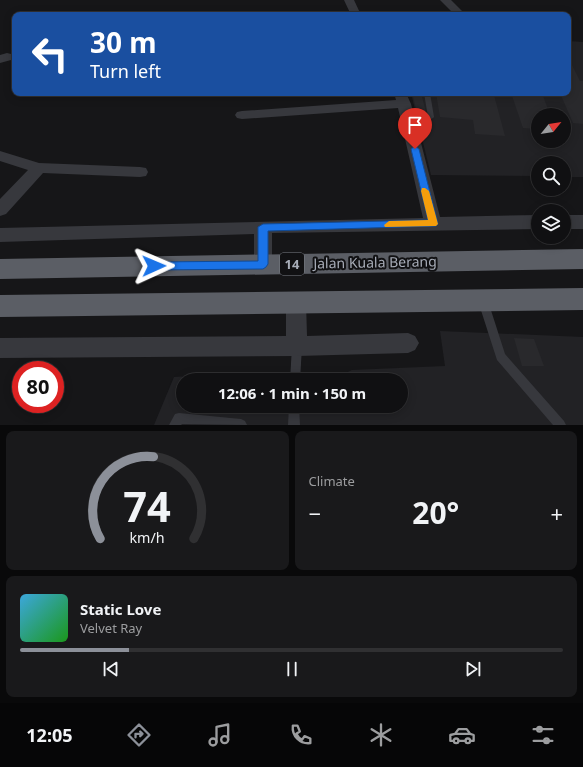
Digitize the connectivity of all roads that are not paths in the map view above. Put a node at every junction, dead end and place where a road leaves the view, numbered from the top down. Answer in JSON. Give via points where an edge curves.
{"nodes":[{"id":1,"x":349,"y":0,"type":"edge"},
{"id":2,"x":445,"y":0,"type":"edge"},
{"id":3,"x":355,"y":12,"type":"edge"},
{"id":4,"x":458,"y":12,"type":"edge"},
{"id":5,"x":428,"y":96,"type":"edge"},
{"id":6,"x":402,"y":98,"type":"edge"},
{"id":7,"x":242,"y":114,"type":"dead end"},
{"id":8,"x":431,"y":117,"type":"dead end"},
{"id":9,"x":0,"y":156,"type":"edge"},
{"id":10,"x":39,"y":168,"type":"junction"},
{"id":11,"x":140,"y":172,"type":"dead end"},
{"id":12,"x":0,"y":210,"type":"edge"},
{"id":13,"x":531,"y":222,"type":"edge"},
{"id":14,"x":571,"y":222,"type":"edge"},
{"id":15,"x":583,"y":222,"type":"edge"},
{"id":16,"x":433,"y":224,"type":"junction"},
{"id":17,"x":263,"y":227,"type":"junction"},
{"id":18,"x":0,"y":235,"type":"edge"},
{"id":19,"x":583,"y":259,"type":"edge"},
{"id":20,"x":263,"y":264,"type":"junction"},
{"id":21,"x":0,"y":268,"type":"edge"},
{"id":22,"x":583,"y":299,"type":"edge"},
{"id":23,"x":483,"y":300,"type":"junction"},
{"id":24,"x":296,"y":302,"type":"junction"},
{"id":25,"x":0,"y":306,"type":"edge"},
{"id":26,"x":408,"y":343,"type":"dead end"},
{"id":27,"x":297,"y":346,"type":"junction"},
{"id":28,"x":0,"y":348,"type":"edge"},
{"id":29,"x":296,"y":373,"type":"edge"},
{"id":30,"x":294,"y":413,"type":"edge"},
{"id":31,"x":175,"y":425,"type":"edge"},
{"id":32,"x":239,"y":425,"type":"edge"},
{"id":33,"x":294,"y":425,"type":"edge"},
{"id":34,"x":560,"y":425,"type":"edge"}],
"edges":[{"from":1,"to":3,"type":"street"},
{"from":2,"to":4,"type":"street"},
{"from":5,"to":8,"type":"lane"},
{"from":6,"to":7,"type":"street"},
{"from":6,"to":16,"type":"street"},
{"from":9,"to":10,"type":"street"},
{"from":10,"to":11,"type":"street"},
{"from":10,"to":12,"type":"street"},
{"from":13,"to":16,"type":"street"},
{"from":14,"to":15,"type":"street"},
{"from":16,"to":17,"type":"street"},
{"from":17,"to":18,"type":"street"},
{"from":17,"to":20,"type":"street"},
{"from":19,"to":20,"type":"highway","name":"Jalan Kuala Berang","number":"14"},
{"from":20,"to":21,"type":"highway","name":"Jalan Kuala Berang","number":"14"},
{"from":22,"to":23,"type":"highway"},
{"from":23,"to":24,"type":"highway"},
{"from":23,"to":34,"type":"lane","via":[[501,357]]},
{"from":24,"to":25,"type":"highway"},
{"from":24,"to":27,"type":"street"},
{"from":26,"to":27,"type":"street"},
{"from":27,"to":28,"type":"street"},
{"from":27,"to":29,"type":"lane"},
{"from":30,"to":33,"type":"lane"},
{"from":31,"to":32,"type":"lane","via":[[179,418]]}]}
